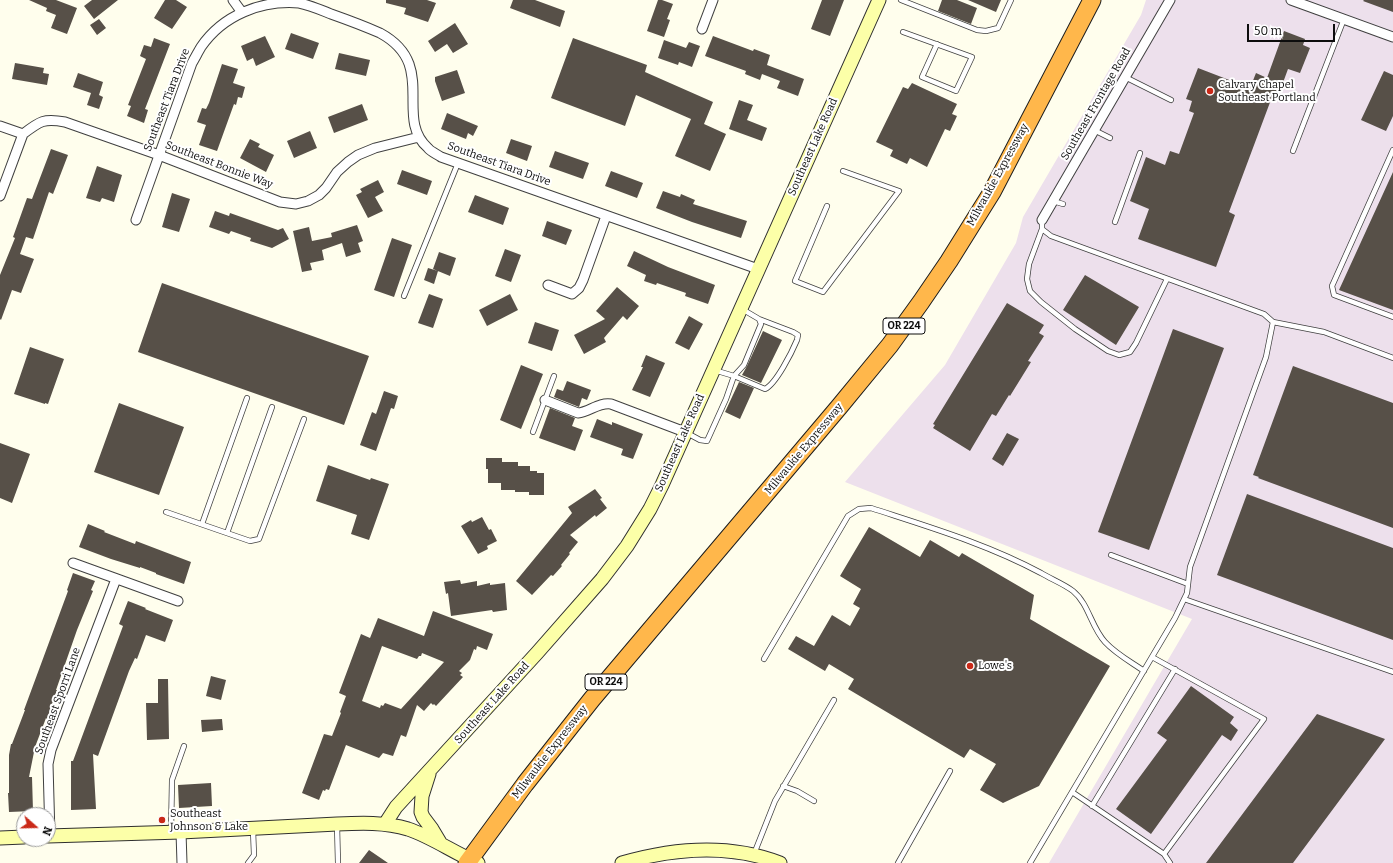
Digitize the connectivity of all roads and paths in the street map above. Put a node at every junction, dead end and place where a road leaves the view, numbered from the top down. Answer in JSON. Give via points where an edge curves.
{"nodes":[{"id":1,"x":233,"y":0,"type":"edge"},
{"id":2,"x":713,"y":0,"type":"edge"},
{"id":3,"x":879,"y":0,"type":"edge"},
{"id":4,"x":901,"y":0,"type":"edge"},
{"id":5,"x":1011,"y":0,"type":"edge"},
{"id":6,"x":1092,"y":0,"type":"edge"},
{"id":7,"x":1170,"y":0,"type":"edge"},
{"id":8,"x":1291,"y":0,"type":"edge"},
{"id":9,"x":241,"y":11,"type":"junction"},
{"id":10,"x":1344,"y":19,"type":"junction"},
{"id":11,"x":702,"y":29,"type":"dead end"},
{"id":12,"x":903,"y":32,"type":"dead end"},
{"id":13,"x":1393,"y":37,"type":"edge"},
{"id":14,"x":937,"y":44,"type":"junction"},
{"id":15,"x":1125,"y":78,"type":"junction"},
{"id":16,"x":1171,"y":100,"type":"dead end"},
{"id":17,"x":0,"y":126,"type":"edge"},
{"id":18,"x":1094,"y":130,"type":"junction"},
{"id":19,"x":23,"y":134,"type":"junction"},
{"id":20,"x":419,"y":137,"type":"junction"},
{"id":21,"x":1110,"y":138,"type":"dead end"},
{"id":22,"x":1393,"y":150,"type":"edge"},
{"id":23,"x":1293,"y":151,"type":"dead end"},
{"id":24,"x":1140,"y":153,"type":"dead end"},
{"id":25,"x":159,"y":155,"type":"junction"},
{"id":26,"x":458,"y":163,"type":"junction"},
{"id":27,"x":843,"y":171,"type":"dead end"},
{"id":28,"x":0,"y":196,"type":"edge"},
{"id":29,"x":1053,"y":201,"type":"junction"},
{"id":30,"x":1063,"y":204,"type":"dead end"},
{"id":31,"x":828,"y":206,"type":"dead end"},
{"id":32,"x":606,"y":216,"type":"junction"},
{"id":33,"x":136,"y":220,"type":"dead end"},
{"id":34,"x":1115,"y":222,"type":"dead end"},
{"id":35,"x":1042,"y":224,"type":"junction"},
{"id":36,"x":758,"y":269,"type":"junction"},
{"id":37,"x":1167,"y":278,"type":"junction"},
{"id":38,"x":548,"y":285,"type":"dead end"},
{"id":39,"x":404,"y":296,"type":"dead end"},
{"id":40,"x":740,"y":308,"type":"junction"},
{"id":41,"x":1393,"y":317,"type":"edge"},
{"id":42,"x":760,"y":322,"type":"junction"},
{"id":43,"x":1273,"y":322,"type":"junction"},
{"id":44,"x":1393,"y":358,"type":"edge"},
{"id":45,"x":713,"y":369,"type":"junction"},
{"id":46,"x":554,"y":376,"type":"dead end"},
{"id":47,"x":734,"y":376,"type":"junction"},
{"id":48,"x":247,"y":398,"type":"dead end"},
{"id":49,"x":545,"y":400,"type":"junction"},
{"id":50,"x":272,"y":407,"type":"dead end"},
{"id":51,"x":304,"y":419,"type":"dead end"},
{"id":52,"x":533,"y":432,"type":"dead end"},
{"id":53,"x":685,"y":432,"type":"junction"},
{"id":54,"x":166,"y":512,"type":"dead end"},
{"id":55,"x":202,"y":524,"type":"junction"},
{"id":56,"x":227,"y":533,"type":"junction"},
{"id":57,"x":1111,"y":555,"type":"dead end"},
{"id":58,"x":73,"y":563,"type":"dead end"},
{"id":59,"x":116,"y":579,"type":"junction"},
{"id":60,"x":1188,"y":584,"type":"junction"},
{"id":61,"x":1184,"y":599,"type":"junction"},
{"id":62,"x":178,"y":601,"type":"dead end"},
{"id":63,"x":1152,"y":657,"type":"junction"},
{"id":64,"x":764,"y":659,"type":"dead end"},
{"id":65,"x":1175,"y":670,"type":"junction"},
{"id":66,"x":1144,"y":671,"type":"junction"},
{"id":67,"x":1393,"y":672,"type":"edge"},
{"id":68,"x":834,"y":700,"type":"dead end"},
{"id":69,"x":184,"y":746,"type":"dead end"},
{"id":70,"x":950,"y":771,"type":"dead end"},
{"id":71,"x":429,"y":772,"type":"junction"},
{"id":72,"x":783,"y":786,"type":"junction"},
{"id":73,"x":1072,"y":792,"type":"junction"},
{"id":74,"x":814,"y":801,"type":"dead end"},
{"id":75,"x":1092,"y":806,"type":"junction"},
{"id":76,"x":49,"y":807,"type":"edge"},
{"id":77,"x":337,"y":824,"type":"junction"},
{"id":78,"x":385,"y":824,"type":"junction"},
{"id":79,"x":253,"y":828,"type":"junction"},
{"id":80,"x":176,"y":832,"type":"junction"},
{"id":81,"x":56,"y":836,"type":"edge"},
{"id":82,"x":16,"y":837,"type":"edge"},
{"id":83,"x":0,"y":838,"type":"edge"},
{"id":84,"x":441,"y":844,"type":"junction"},
{"id":85,"x":1164,"y":854,"type":"junction"},
{"id":86,"x":753,"y":859,"type":"edge"},
{"id":87,"x":471,"y":862,"type":"edge"},
{"id":88,"x":182,"y":863,"type":"edge"},
{"id":89,"x":248,"y":863,"type":"edge"},
{"id":90,"x":338,"y":863,"type":"edge"},
{"id":91,"x":622,"y":863,"type":"edge"},
{"id":92,"x":780,"y":863,"type":"edge"},
{"id":93,"x":898,"y":863,"type":"edge"},
{"id":94,"x":1030,"y":863,"type":"edge"},
{"id":95,"x":1170,"y":863,"type":"edge"}],
"edges":[{"from":1,"to":9,"type":"street"},
{"from":2,"to":11,"type":"street"},
{"from":3,"to":36,"type":"street","name":"Southeast Lake Road"},
{"from":4,"to":5,"type":"lane","via":[[977,30],[986,31],[998,28]]},
{"from":6,"to":87,"type":"highway","name":"Milwaukie Expressway","number":"OR 224","via":[[992,192],[921,302],[840,408],[592,699],[525,784]]},
{"from":7,"to":15,"type":"street","name":"Southeast Frontage Road"},
{"from":8,"to":10,"type":"street"},
{"from":9,"to":20,"type":"street","name":"Southeast Tiara Drive","via":[[270,2],[299,3],[392,39],[404,51],[411,67],[414,120]]},
{"from":9,"to":25,"type":"street","name":"Southeast Tiara Drive","via":[[219,26],[201,47],[192,63]]},
{"from":10,"to":13,"type":"street"},
{"from":10,"to":23,"type":"lane"},
{"from":12,"to":14,"type":"lane"},
{"from":14,"to":14,"type":"lane","via":[[922,77],[956,91],[972,57]]},
{"from":15,"to":16,"type":"lane"},
{"from":15,"to":18,"type":"street","name":"Southeast Frontage Road"},
{"from":17,"to":19,"type":"street"},
{"from":18,"to":21,"type":"lane"},
{"from":18,"to":29,"type":"street","name":"Southeast Frontage Road"},
{"from":19,"to":25,"type":"street","name":"Southeast Bonnie Way","via":[[36,123],[50,119]]},
{"from":19,"to":28,"type":"street"},
{"from":20,"to":25,"type":"street","name":"Southeast Bonnie Way","via":[[358,155],[337,172],[319,195],[296,204],[280,202]]},
{"from":20,"to":26,"type":"street","name":"Southeast Tiara Drive","via":[[428,148],[441,157]]},
{"from":22,"to":41,"type":"lane","via":[[1332,286],[1334,295]]},
{"from":24,"to":34,"type":"lane"},
{"from":25,"to":33,"type":"street","name":"Southeast Tiara Drive"},
{"from":26,"to":32,"type":"street","name":"Southeast Tiara Drive"},
{"from":26,"to":39,"type":"lane"},
{"from":27,"to":31,"type":"lane","via":[[899,191],[823,292],[795,281]]},
{"from":29,"to":30,"type":"lane"},
{"from":29,"to":35,"type":"street","name":"Southeast Frontage Road"},
{"from":32,"to":36,"type":"street","name":"Southeast Tiara Drive"},
{"from":32,"to":38,"type":"street","via":[[579,288],[572,294]]},
{"from":35,"to":37,"type":"lane","via":[[1051,236]]},
{"from":35,"to":37,"type":"lane","via":[[1026,279],[1030,291],[1074,329],[1108,351],[1119,355],[1130,352]]},
{"from":36,"to":40,"type":"street","name":"Southeast Lake Road"},
{"from":37,"to":43,"type":"lane","via":[[1264,314]]},
{"from":40,"to":42,"type":"lane"},
{"from":40,"to":45,"type":"street","name":"Southeast Lake Road"},
{"from":42,"to":47,"type":"lane","via":[[744,365]]},
{"from":42,"to":47,"type":"lane","via":[[793,332],[798,335],[797,340],[769,387],[765,389]]},
{"from":43,"to":44,"type":"lane","via":[[1324,332]]},
{"from":43,"to":60,"type":"lane","via":[[1266,358],[1190,567]]},
{"from":45,"to":47,"type":"lane"},
{"from":45,"to":53,"type":"street","name":"Southeast Lake Road"},
{"from":46,"to":49,"type":"lane"},
{"from":47,"to":53,"type":"lane","via":[[707,441]]},
{"from":48,"to":55,"type":"lane"},
{"from":49,"to":52,"type":"lane"},
{"from":49,"to":53,"type":"street","via":[[578,413],[606,403],[611,404]]},
{"from":50,"to":56,"type":"lane"},
{"from":51,"to":56,"type":"lane","via":[[259,539],[250,541]]},
{"from":53,"to":71,"type":"street","name":"Southeast Lake Road","via":[[650,509],[627,546],[597,585]]},
{"from":54,"to":55,"type":"lane"},
{"from":55,"to":56,"type":"lane"},
{"from":57,"to":60,"type":"lane"},
{"from":58,"to":59,"type":"street"},
{"from":59,"to":62,"type":"street"},
{"from":59,"to":76,"type":"street","name":"Southeast Sporri Lane","via":[[51,750],[48,764]]},
{"from":60,"to":61,"type":"lane"},
{"from":61,"to":63,"type":"lane"},
{"from":61,"to":67,"type":"lane"},
{"from":63,"to":65,"type":"lane"},
{"from":63,"to":66,"type":"lane"},
{"from":64,"to":66,"type":"lane","via":[[848,516],[860,509],[871,508],[957,536],[1022,564],[1073,591],[1086,607],[1104,642]]},
{"from":65,"to":75,"type":"lane"},
{"from":65,"to":85,"type":"lane","via":[[1264,719]]},
{"from":66,"to":73,"type":"lane"},
{"from":68,"to":72,"type":"lane"},
{"from":69,"to":80,"type":"lane","via":[[172,780]]},
{"from":70,"to":93,"type":"lane"},
{"from":71,"to":78,"type":"street","name":"Southeast Lake Road","via":[[396,807]]},
{"from":71,"to":84,"type":"street","via":[[422,796],[421,812]]},
{"from":72,"to":74,"type":"lane","via":[[797,790]]},
{"from":72,"to":86,"type":"lane","via":[[770,809]]},
{"from":73,"to":75,"type":"lane"},
{"from":73,"to":94,"type":"lane"},
{"from":75,"to":85,"type":"lane"},
{"from":77,"to":78,"type":"street"},
{"from":77,"to":79,"type":"street"},
{"from":77,"to":90,"type":"lane"},
{"from":78,"to":84,"type":"street","via":[[409,829]]},
{"from":79,"to":80,"type":"street"},
{"from":79,"to":89,"type":"lane","via":[[254,855]]},
{"from":80,"to":81,"type":"street"},
{"from":80,"to":88,"type":"street"},
{"from":82,"to":83,"type":"street"},
{"from":84,"to":87,"type":"street"},
{"from":85,"to":95,"type":"lane"},
{"from":86,"to":91,"type":"street","via":[[718,850],[695,850],[650,855]]},
{"from":86,"to":92,"type":"street"}]}
